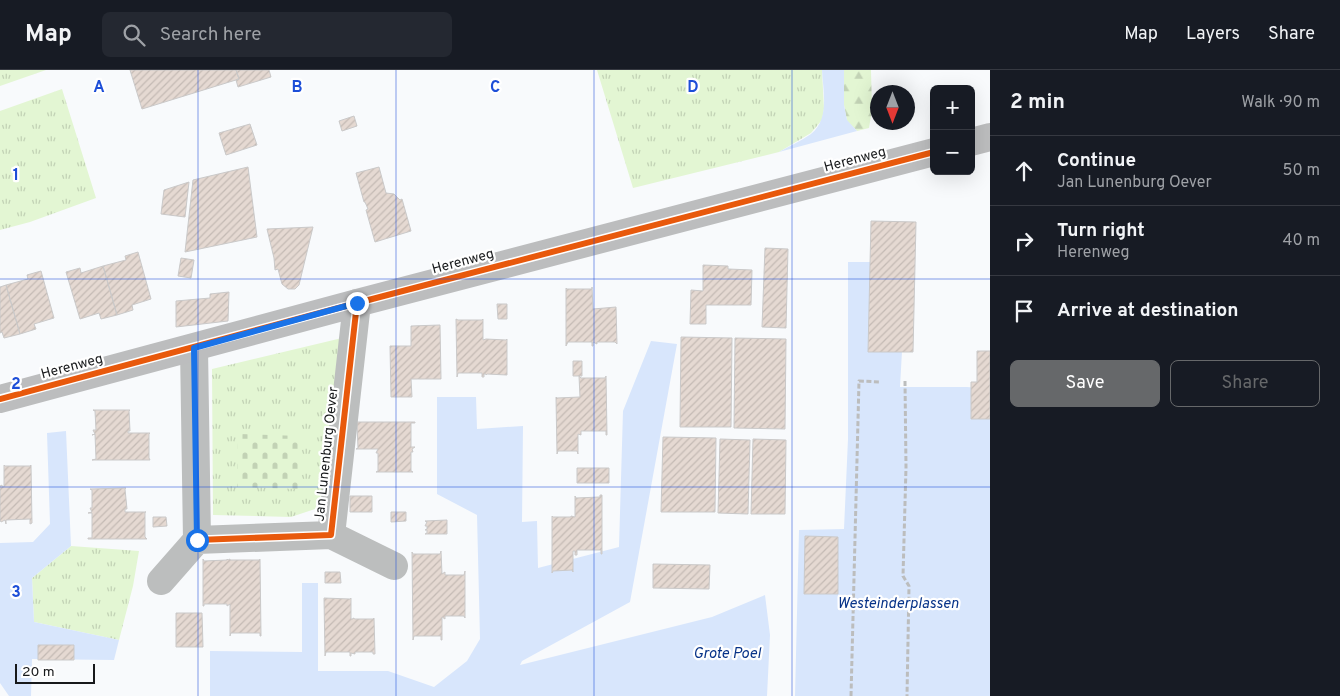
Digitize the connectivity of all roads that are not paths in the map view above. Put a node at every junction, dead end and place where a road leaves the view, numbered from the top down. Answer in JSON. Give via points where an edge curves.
{"nodes":[{"id":1,"x":990,"y":137,"type":"edge"},
{"id":2,"x":975,"y":141,"type":"edge"},
{"id":3,"x":930,"y":153,"type":"edge"},
{"id":4,"x":357,"y":303,"type":"junction"},
{"id":5,"x":194,"y":348,"type":"junction"},
{"id":6,"x":0,"y":399,"type":"edge"},
{"id":7,"x":331,"y":535,"type":"junction"},
{"id":8,"x":197,"y":540,"type":"junction"},
{"id":9,"x":394,"y":566,"type":"dead end"},
{"id":10,"x":161,"y":581,"type":"dead end"}],
"edges":[{"from":1,"to":2,"type":"street"},
{"from":3,"to":4,"type":"street","name":"Herenweg"},
{"from":4,"to":5,"type":"street","name":"Herenweg"},
{"from":4,"to":7,"type":"street","name":"Jan Lunenburg Oever"},
{"from":5,"to":6,"type":"street","name":"Herenweg"},
{"from":5,"to":8,"type":"street"},
{"from":7,"to":8,"type":"street","name":"Jan Lunenburg Oever"},
{"from":7,"to":9,"type":"street","name":"Jan Lunenburg Oever"},
{"from":8,"to":10,"type":"street"}]}
